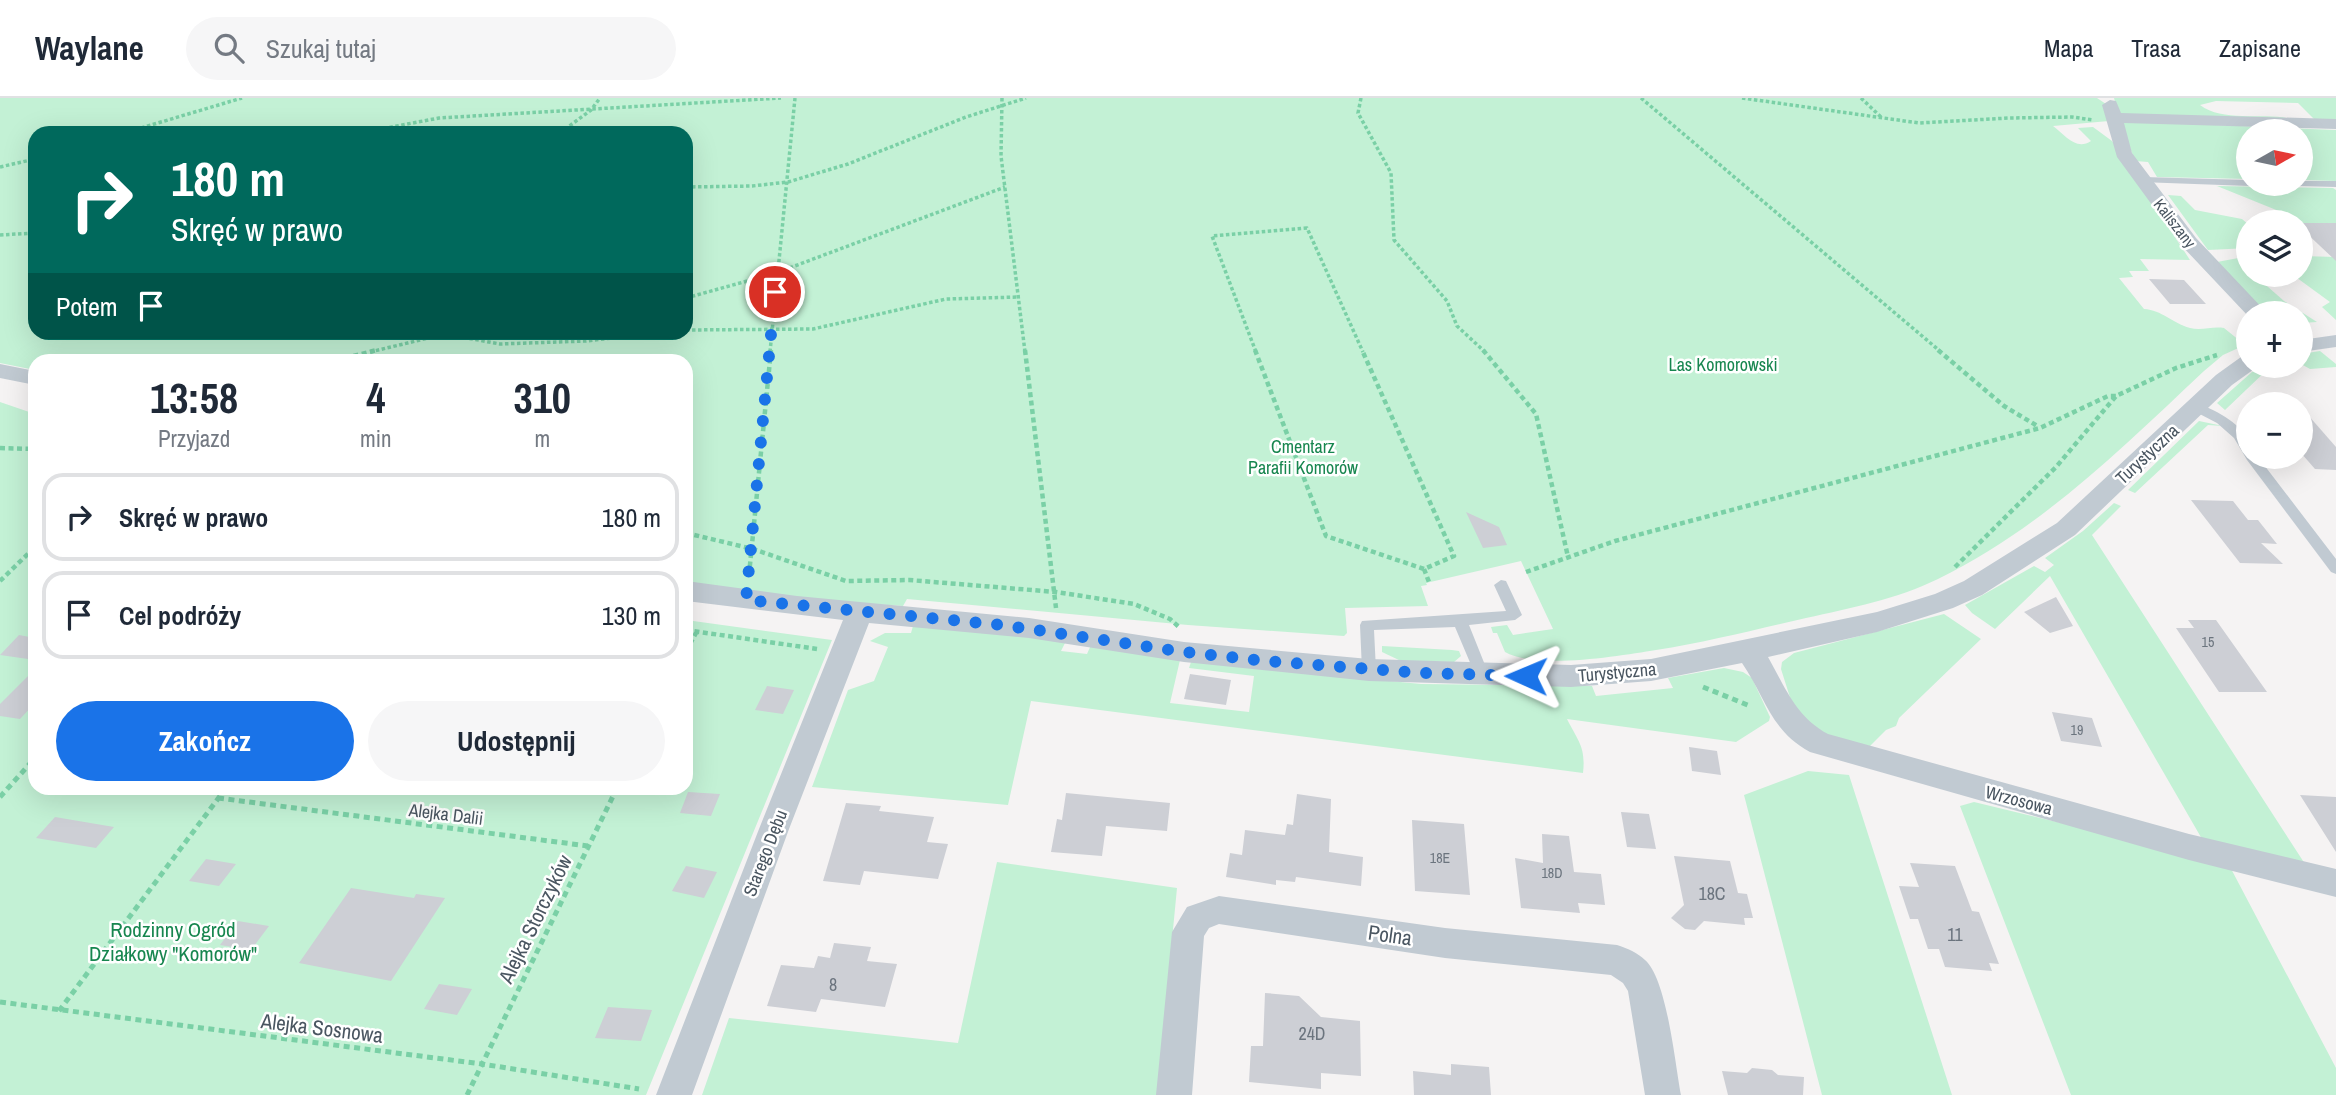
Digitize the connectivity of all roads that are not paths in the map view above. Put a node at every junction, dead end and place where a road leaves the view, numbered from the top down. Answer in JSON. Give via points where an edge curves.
{"nodes":[{"id":1,"x":2336,"y":124,"type":"edge"},
{"id":2,"x":2143,"y":180,"type":"junction"},
{"id":3,"x":2236,"y":183,"type":"edge"},
{"id":4,"x":2314,"y":184,"type":"edge"},
{"id":5,"x":2336,"y":184,"type":"edge"},
{"id":6,"x":2246,"y":301,"type":"edge"},
{"id":7,"x":2336,"y":341,"type":"edge"},
{"id":8,"x":2313,"y":344,"type":"edge"},
{"id":9,"x":0,"y":371,"type":"edge"},
{"id":10,"x":2236,"y":371,"type":"edge"},
{"id":11,"x":28,"y":377,"type":"edge"},
{"id":12,"x":2196,"y":407,"type":"junction"},
{"id":13,"x":2236,"y":431,"type":"edge"},
{"id":14,"x":2261,"y":469,"type":"edge"},
{"id":15,"x":2336,"y":569,"type":"edge"},
{"id":16,"x":1501,"y":585,"type":"dead end"},
{"id":17,"x":693,"y":592,"type":"edge"},
{"id":18,"x":860,"y":612,"type":"junction"},
{"id":19,"x":1460,"y":621,"type":"junction"},
{"id":20,"x":1749,"y":651,"type":"junction"},
{"id":21,"x":1369,"y":670,"type":"junction"},
{"id":22,"x":1482,"y":675,"type":"junction"},
{"id":23,"x":2336,"y":883,"type":"edge"},
{"id":24,"x":674,"y":1095,"type":"edge"},
{"id":25,"x":1174,"y":1095,"type":"edge"},
{"id":26,"x":1662,"y":1095,"type":"edge"}],
"edges":[{"from":1,"to":2,"type":"street","name":"Kaliszany","via":[[2113,115],[2123,153]]},
{"from":2,"to":3,"type":"lane"},
{"from":2,"to":6,"type":"street","name":"Kaliszany","via":[[2189,242]]},
{"from":4,"to":5,"type":"lane"},
{"from":7,"to":8,"type":"street"},
{"from":9,"to":11,"type":"street"},
{"from":10,"to":12,"type":"street","name":"Turystyczna"},
{"from":12,"to":13,"type":"lane"},
{"from":12,"to":20,"type":"street","name":"Turystyczna","via":[[2066,529],[1997,575],[1952,598],[1899,616]]},
{"from":14,"to":15,"type":"lane"},
{"from":16,"to":19,"type":"lane","via":[[1515,615]]},
{"from":17,"to":18,"type":"street","name":"Turystyczna"},
{"from":18,"to":21,"type":"street","name":"Turystyczna"},
{"from":18,"to":24,"type":"street","name":"Starego Dębu"},
{"from":19,"to":21,"type":"lane","via":[[1367,625]]},
{"from":19,"to":22,"type":"lane"},
{"from":20,"to":22,"type":"street","name":"Turystyczna","via":[[1602,675]]},
{"from":20,"to":23,"type":"street","name":"Wrzosowa","via":[[1791,724],[1836,749]]},
{"from":21,"to":22,"type":"street","name":"Turystyczna"},
{"from":25,"to":26,"type":"street","name":"Polna","via":[[1188,932],[1198,916],[1219,909],[1445,943],[1617,960],[1629,967],[1644,987]]}]}
